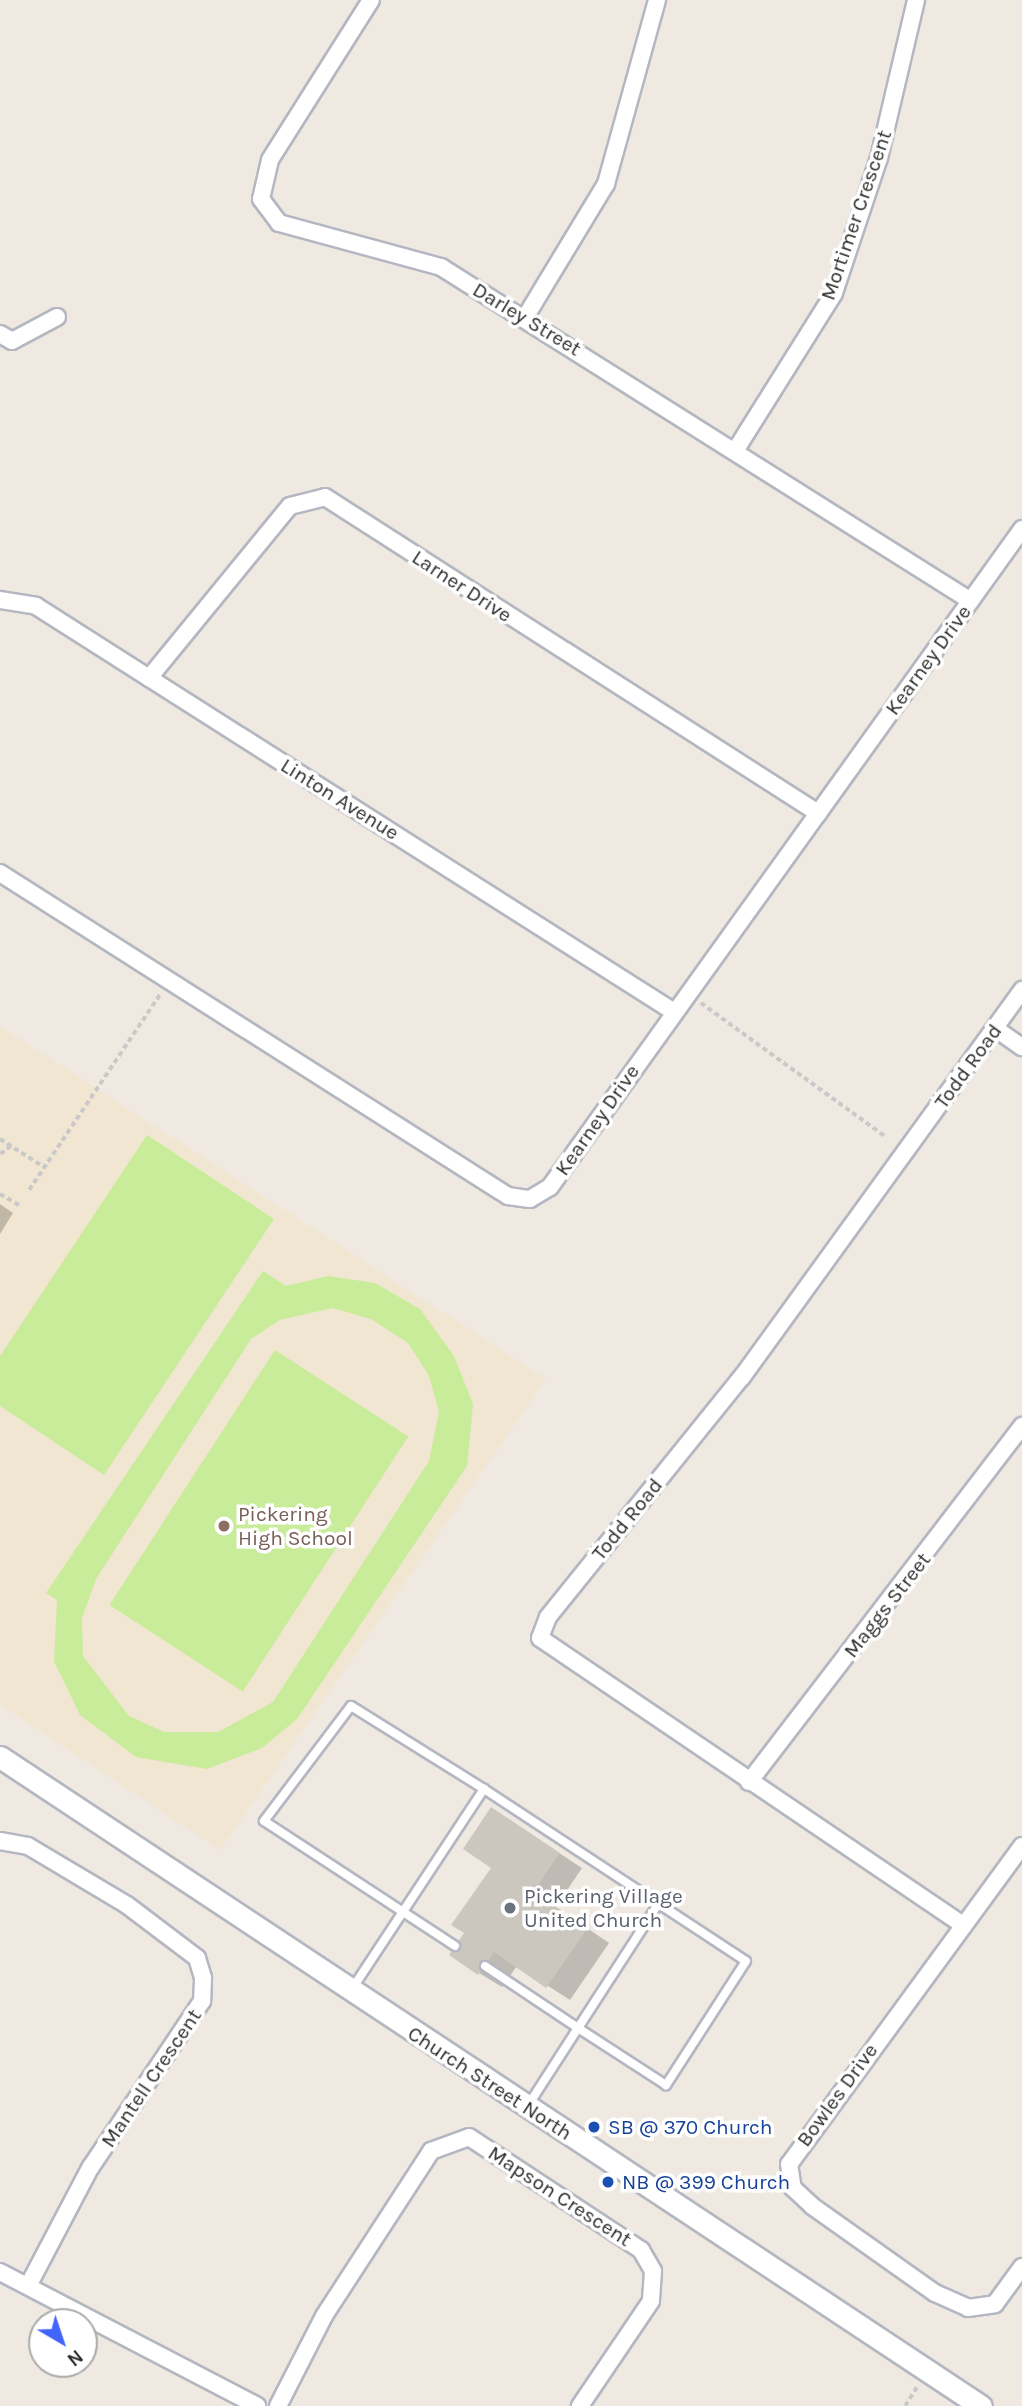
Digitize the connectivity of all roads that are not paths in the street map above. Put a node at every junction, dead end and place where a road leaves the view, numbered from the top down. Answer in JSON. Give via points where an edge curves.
{"nodes":[{"id":1,"x":371,"y":0,"type":"edge"},
{"id":2,"x":657,"y":0,"type":"edge"},
{"id":3,"x":916,"y":0,"type":"edge"},
{"id":4,"x":526,"y":316,"type":"junction"},
{"id":5,"x":57,"y":317,"type":"dead end"},
{"id":6,"x":0,"y":334,"type":"edge"},
{"id":7,"x":735,"y":451,"type":"junction"},
{"id":8,"x":1022,"y":528,"type":"edge"},
{"id":9,"x":0,"y":600,"type":"edge"},
{"id":10,"x":971,"y":601,"type":"junction"},
{"id":11,"x":149,"y":678,"type":"junction"},
{"id":12,"x":818,"y":813,"type":"junction"},
{"id":13,"x":0,"y":873,"type":"edge"},
{"id":14,"x":1022,"y":990,"type":"edge"},
{"id":15,"x":674,"y":1012,"type":"junction"},
{"id":16,"x":996,"y":1029,"type":"junction"},
{"id":17,"x":1022,"y":1047,"type":"edge"},
{"id":18,"x":1022,"y":1426,"type":"edge"},
{"id":19,"x":0,"y":1757,"type":"edge"},
{"id":20,"x":749,"y":1782,"type":"junction"},
{"id":21,"x":484,"y":1789,"type":"junction"},
{"id":22,"x":0,"y":1841,"type":"edge"},
{"id":23,"x":1022,"y":1846,"type":"edge"},
{"id":24,"x":659,"y":1903,"type":"junction"},
{"id":25,"x":399,"y":1913,"type":"junction"},
{"id":26,"x":963,"y":1925,"type":"junction"},
{"id":27,"x":455,"y":1946,"type":"dead end"},
{"id":28,"x":485,"y":1966,"type":"dead end"},
{"id":29,"x":350,"y":1992,"type":"junction"},
{"id":30,"x":578,"y":2028,"type":"junction"},
{"id":31,"x":527,"y":2108,"type":"junction"},
{"id":32,"x":1022,"y":2267,"type":"edge"},
{"id":33,"x":0,"y":2272,"type":"edge"},
{"id":34,"x":28,"y":2286,"type":"junction"},
{"id":35,"x":257,"y":2406,"type":"edge"},
{"id":36,"x":278,"y":2406,"type":"edge"},
{"id":37,"x":580,"y":2406,"type":"edge"},
{"id":38,"x":981,"y":2406,"type":"edge"}],
"edges":[{"from":1,"to":4,"type":"street","name":"Darley Street","via":[[270,160],[261,199],[279,223],[441,267]]},
{"from":2,"to":4,"type":"street","via":[[606,184]]},
{"from":3,"to":7,"type":"street","name":"Mortimer Crescent","via":[[879,158],[834,293]]},
{"from":4,"to":7,"type":"street","name":"Darley Street"},
{"from":5,"to":6,"type":"street","via":[[12,341]]},
{"from":7,"to":10,"type":"street","name":"Darley Street"},
{"from":8,"to":10,"type":"street","name":"Kearney Drive"},
{"from":9,"to":11,"type":"street","name":"Linton Avenue","via":[[36,606]]},
{"from":10,"to":12,"type":"street","name":"Kearney Drive"},
{"from":11,"to":12,"type":"street","name":"Larner Drive","via":[[290,506],[326,497]]},
{"from":11,"to":15,"type":"street","name":"Linton Avenue"},
{"from":12,"to":15,"type":"street","name":"Kearney Drive"},
{"from":13,"to":15,"type":"street","name":"Kearney Drive","via":[[508,1196],[530,1199],[550,1187]]},
{"from":14,"to":16,"type":"street","name":"Todd Road"},
{"from":16,"to":17,"type":"street"},
{"from":16,"to":20,"type":"street","name":"Todd Road","via":[[742,1377],[548,1618],[540,1638]]},
{"from":18,"to":20,"type":"street","name":"Maggs Street"},
{"from":19,"to":29,"type":"street","name":"Church Street North"},
{"from":20,"to":26,"type":"street","name":"Todd Road"},
{"from":21,"to":24,"type":"lane"},
{"from":21,"to":25,"type":"lane"},
{"from":21,"to":25,"type":"lane","via":[[351,1706],[264,1821]]},
{"from":22,"to":34,"type":"street","name":"Mantell Crescent","via":[[28,1846],[127,1905],[197,1958],[202,1978],[202,2001],[90,2168]]},
{"from":23,"to":26,"type":"street","name":"Bowles Drive"},
{"from":24,"to":30,"type":"lane"},
{"from":24,"to":30,"type":"lane","via":[[746,1961],[666,2085]]},
{"from":25,"to":27,"type":"lane"},
{"from":25,"to":29,"type":"lane"},
{"from":26,"to":32,"type":"street","name":"Bowles Drive","via":[[789,2164],[793,2188],[935,2292],[968,2308],[995,2304]]},
{"from":28,"to":30,"type":"lane"},
{"from":29,"to":31,"type":"street","name":"Church Street North"},
{"from":30,"to":31,"type":"lane"},
{"from":31,"to":38,"type":"street","name":"Church Street North"},
{"from":33,"to":34,"type":"street"},
{"from":34,"to":35,"type":"street"},
{"from":36,"to":37,"type":"street","name":"Mapson Crescent","via":[[324,2316],[417,2170],[431,2151],[469,2137],[641,2250],[653,2271],[651,2301]]}]}
